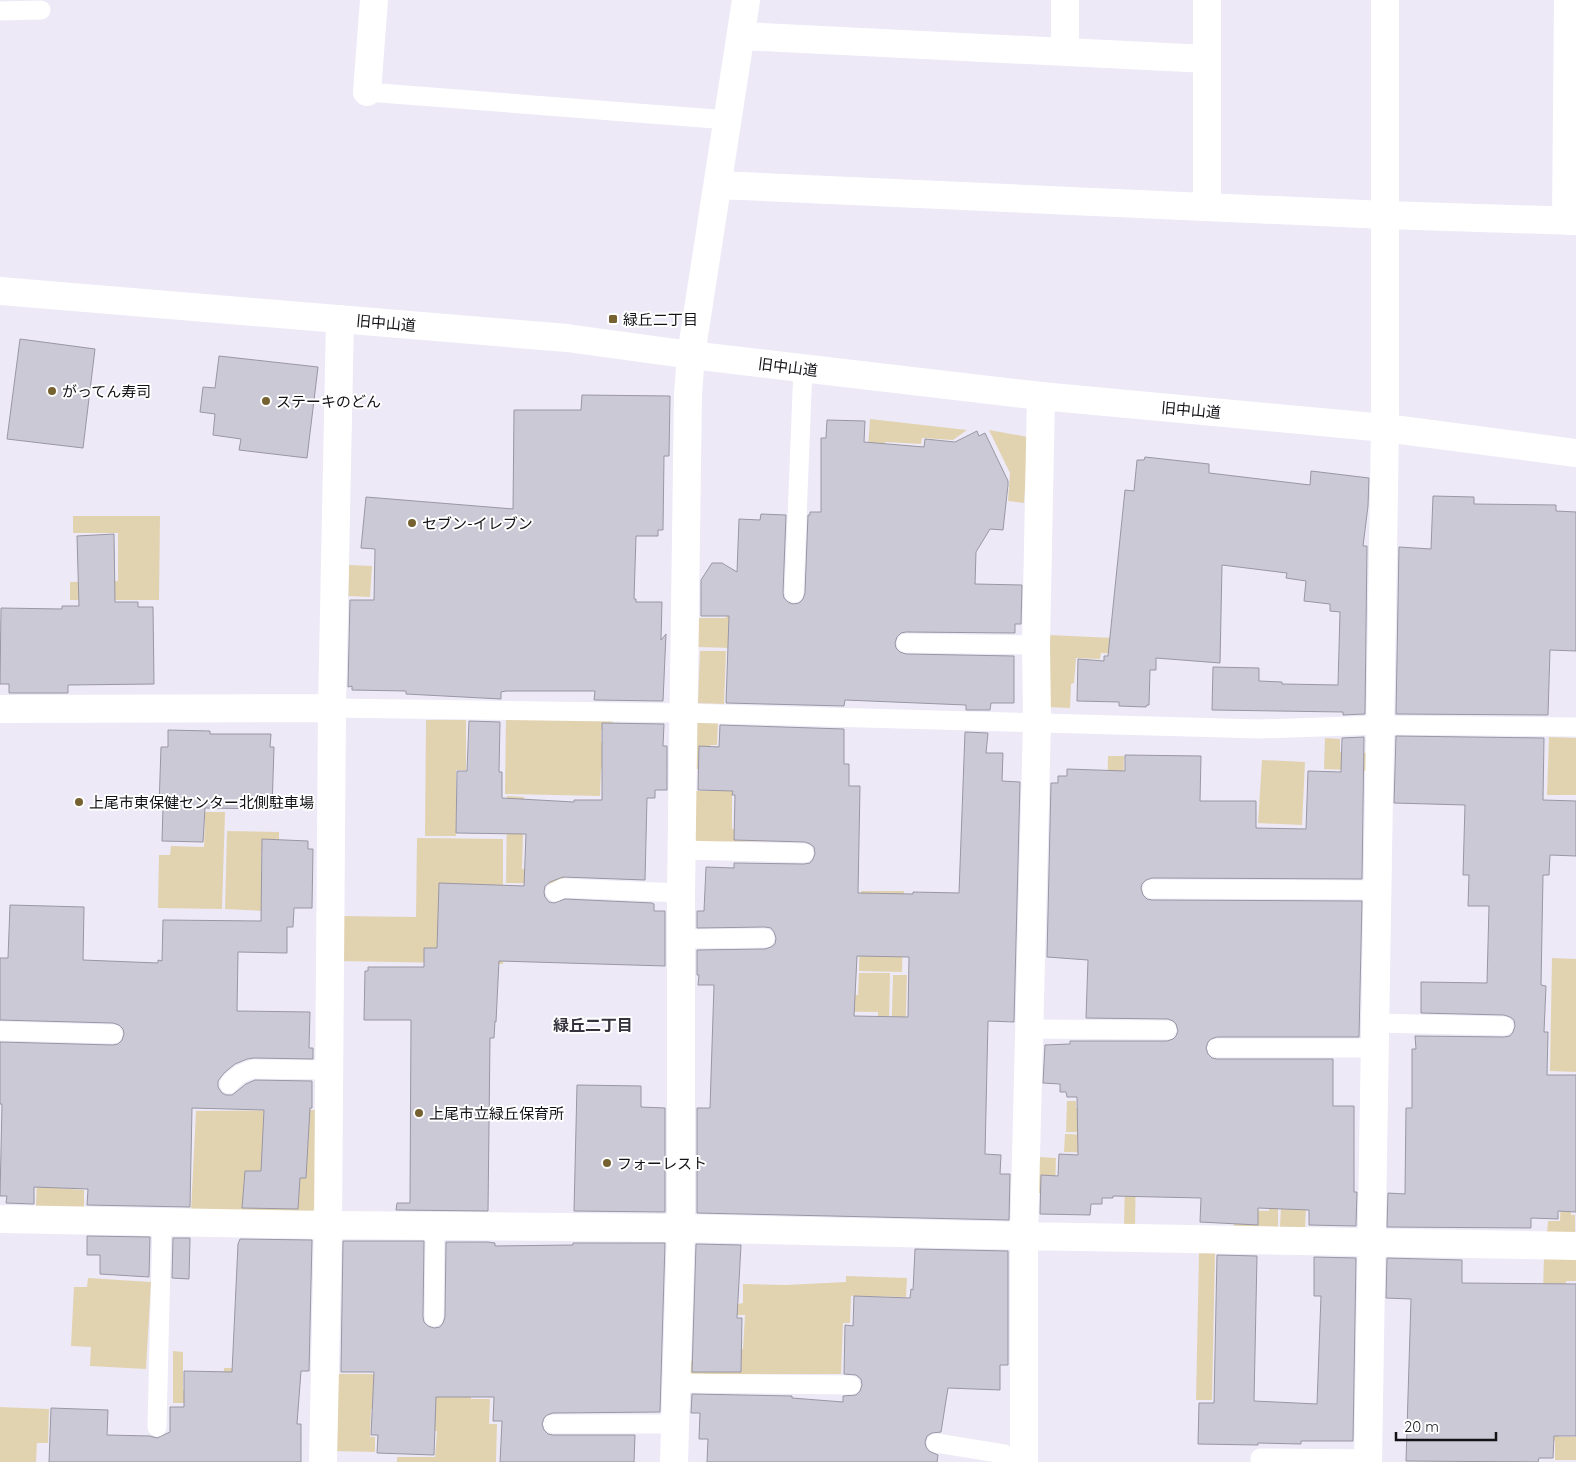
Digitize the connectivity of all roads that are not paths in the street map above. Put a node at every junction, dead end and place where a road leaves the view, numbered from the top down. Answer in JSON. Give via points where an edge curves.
{"nodes":[{"id":1,"x":374,"y":0,"type":"edge"},
{"id":2,"x":746,"y":0,"type":"edge"},
{"id":3,"x":1065,"y":0,"type":"edge"},
{"id":4,"x":1207,"y":0,"type":"edge"},
{"id":5,"x":1385,"y":0,"type":"edge"},
{"id":6,"x":1568,"y":0,"type":"edge"},
{"id":7,"x":41,"y":10,"type":"dead end"},
{"id":8,"x":0,"y":11,"type":"edge"},
{"id":9,"x":741,"y":36,"type":"junction"},
{"id":10,"x":1065,"y":51,"type":"junction"},
{"id":11,"x":1207,"y":59,"type":"junction"},
{"id":12,"x":367,"y":92,"type":"joint"},
{"id":13,"x":728,"y":120,"type":"junction"},
{"id":14,"x":718,"y":185,"type":"junction"},
{"id":15,"x":1207,"y":206,"type":"junction"},
{"id":16,"x":1385,"y":215,"type":"junction"},
{"id":17,"x":1571,"y":221,"type":"edge"},
{"id":18,"x":0,"y":291,"type":"edge"},
{"id":19,"x":340,"y":319,"type":"junction"},
{"id":20,"x":692,"y":356,"type":"junction"},
{"id":21,"x":803,"y":368,"type":"junction"},
{"id":22,"x":1040,"y":396,"type":"junction"},
{"id":23,"x":1384,"y":428,"type":"junction"},
{"id":24,"x":1576,"y":453,"type":"edge"},
{"id":25,"x":794,"y":593,"type":"dead end"},
{"id":26,"x":906,"y":643,"type":"dead end"},
{"id":27,"x":1036,"y":645,"type":"junction"},
{"id":28,"x":332,"y":708,"type":"junction"},
{"id":29,"x":0,"y":709,"type":"edge"},
{"id":30,"x":684,"y":713,"type":"junction"},
{"id":31,"x":1036,"y":722,"type":"junction"},
{"id":32,"x":1380,"y":725,"type":"junction"},
{"id":33,"x":1576,"y":727,"type":"edge"},
{"id":34,"x":682,"y":850,"type":"junction"},
{"id":35,"x":804,"y":854,"type":"dead end"},
{"id":36,"x":1152,"y":889,"type":"dead end"},
{"id":37,"x":1377,"y":890,"type":"junction"},
{"id":38,"x":555,"y":892,"type":"dead end"},
{"id":39,"x":681,"y":893,"type":"junction"},
{"id":40,"x":765,"y":938,"type":"dead end"},
{"id":41,"x":681,"y":939,"type":"junction"},
{"id":42,"x":1504,"y":1026,"type":"dead end"},
{"id":43,"x":1029,"y":1029,"type":"junction"},
{"id":44,"x":1167,"y":1030,"type":"dead end"},
{"id":45,"x":0,"y":1031,"type":"edge"},
{"id":46,"x":113,"y":1034,"type":"dead end"},
{"id":47,"x":1375,"y":1035,"type":"junction"},
{"id":48,"x":1217,"y":1048,"type":"dead end"},
{"id":49,"x":329,"y":1070,"type":"junction"},
{"id":50,"x":229,"y":1084,"type":"dead end"},
{"id":51,"x":0,"y":1219,"type":"edge"},
{"id":52,"x":162,"y":1222,"type":"junction"},
{"id":53,"x":328,"y":1225,"type":"junction"},
{"id":54,"x":435,"y":1226,"type":"junction"},
{"id":55,"x":681,"y":1228,"type":"junction"},
{"id":56,"x":1024,"y":1236,"type":"junction"},
{"id":57,"x":1372,"y":1243,"type":"junction"},
{"id":58,"x":1576,"y":1246,"type":"edge"},
{"id":59,"x":434,"y":1318,"type":"dead end"},
{"id":60,"x":677,"y":1383,"type":"junction"},
{"id":61,"x":851,"y":1385,"type":"dead end"},
{"id":62,"x":553,"y":1424,"type":"dead end"},
{"id":63,"x":675,"y":1424,"type":"junction"},
{"id":64,"x":157,"y":1427,"type":"dead end"},
{"id":65,"x":936,"y":1443,"type":"dead end"},
{"id":66,"x":1260,"y":1458,"type":"dead end"},
{"id":67,"x":1368,"y":1461,"type":"edge"},
{"id":68,"x":323,"y":1462,"type":"edge"},
{"id":69,"x":674,"y":1462,"type":"edge"},
{"id":70,"x":1017,"y":1462,"type":"edge"},
{"id":71,"x":1024,"y":1462,"type":"edge"}],
"edges":[{"from":1,"to":12,"type":"street"},
{"from":2,"to":9,"type":"street"},
{"from":3,"to":10,"type":"street"},
{"from":4,"to":11,"type":"street"},
{"from":5,"to":16,"type":"street"},
{"from":6,"to":17,"type":"street"},
{"from":7,"to":8,"type":"lane"},
{"from":9,"to":10,"type":"street"},
{"from":9,"to":13,"type":"street"},
{"from":10,"to":11,"type":"street"},
{"from":11,"to":15,"type":"street"},
{"from":12,"to":13,"type":"lane"},
{"from":13,"to":14,"type":"street"},
{"from":14,"to":15,"type":"street"},
{"from":14,"to":20,"type":"street"},
{"from":15,"to":16,"type":"street"},
{"from":16,"to":17,"type":"street"},
{"from":16,"to":23,"type":"street"},
{"from":18,"to":19,"type":"street","name":"旧中山道"},
{"from":19,"to":20,"type":"street","name":"旧中山道","via":[[567,338]]},
{"from":19,"to":28,"type":"street"},
{"from":20,"to":21,"type":"street","name":"旧中山道"},
{"from":20,"to":30,"type":"street","via":[[688,394]]},
{"from":21,"to":22,"type":"street","name":"旧中山道"},
{"from":21,"to":25,"type":"lane"},
{"from":22,"to":23,"type":"street","name":"旧中山道"},
{"from":22,"to":27,"type":"street"},
{"from":23,"to":24,"type":"street","name":"旧中山道"},
{"from":23,"to":32,"type":"street"},
{"from":26,"to":27,"type":"lane"},
{"from":27,"to":31,"type":"street"},
{"from":28,"to":29,"type":"street"},
{"from":28,"to":30,"type":"lane"},
{"from":28,"to":49,"type":"street"},
{"from":30,"to":31,"type":"lane"},
{"from":30,"to":34,"type":"street"},
{"from":31,"to":32,"type":"lane","via":[[1260,729]]},
{"from":31,"to":43,"type":"street"},
{"from":32,"to":33,"type":"lane"},
{"from":32,"to":37,"type":"street"},
{"from":34,"to":35,"type":"lane"},
{"from":34,"to":39,"type":"street"},
{"from":36,"to":37,"type":"lane"},
{"from":37,"to":47,"type":"street"},
{"from":38,"to":39,"type":"lane","via":[[563,888]]},
{"from":39,"to":41,"type":"street"},
{"from":40,"to":41,"type":"lane"},
{"from":41,"to":55,"type":"street"},
{"from":42,"to":47,"type":"lane"},
{"from":43,"to":44,"type":"lane"},
{"from":43,"to":56,"type":"street"},
{"from":45,"to":46,"type":"lane"},
{"from":47,"to":48,"type":"lane"},
{"from":47,"to":57,"type":"street"},
{"from":49,"to":50,"type":"lane","via":[[254,1069]]},
{"from":49,"to":53,"type":"street"},
{"from":51,"to":52,"type":"street"},
{"from":52,"to":53,"type":"street"},
{"from":52,"to":64,"type":"lane"},
{"from":53,"to":54,"type":"street"},
{"from":53,"to":68,"type":"street"},
{"from":54,"to":55,"type":"street"},
{"from":54,"to":59,"type":"lane"},
{"from":55,"to":56,"type":"street"},
{"from":55,"to":60,"type":"street"},
{"from":56,"to":57,"type":"street"},
{"from":56,"to":71,"type":"street"},
{"from":57,"to":58,"type":"street"},
{"from":57,"to":67,"type":"street"},
{"from":60,"to":61,"type":"lane"},
{"from":60,"to":63,"type":"street"},
{"from":62,"to":63,"type":"lane"},
{"from":63,"to":69,"type":"street"},
{"from":65,"to":70,"type":"lane","via":[[1004,1454]]},
{"from":66,"to":67,"type":"lane"}]}
